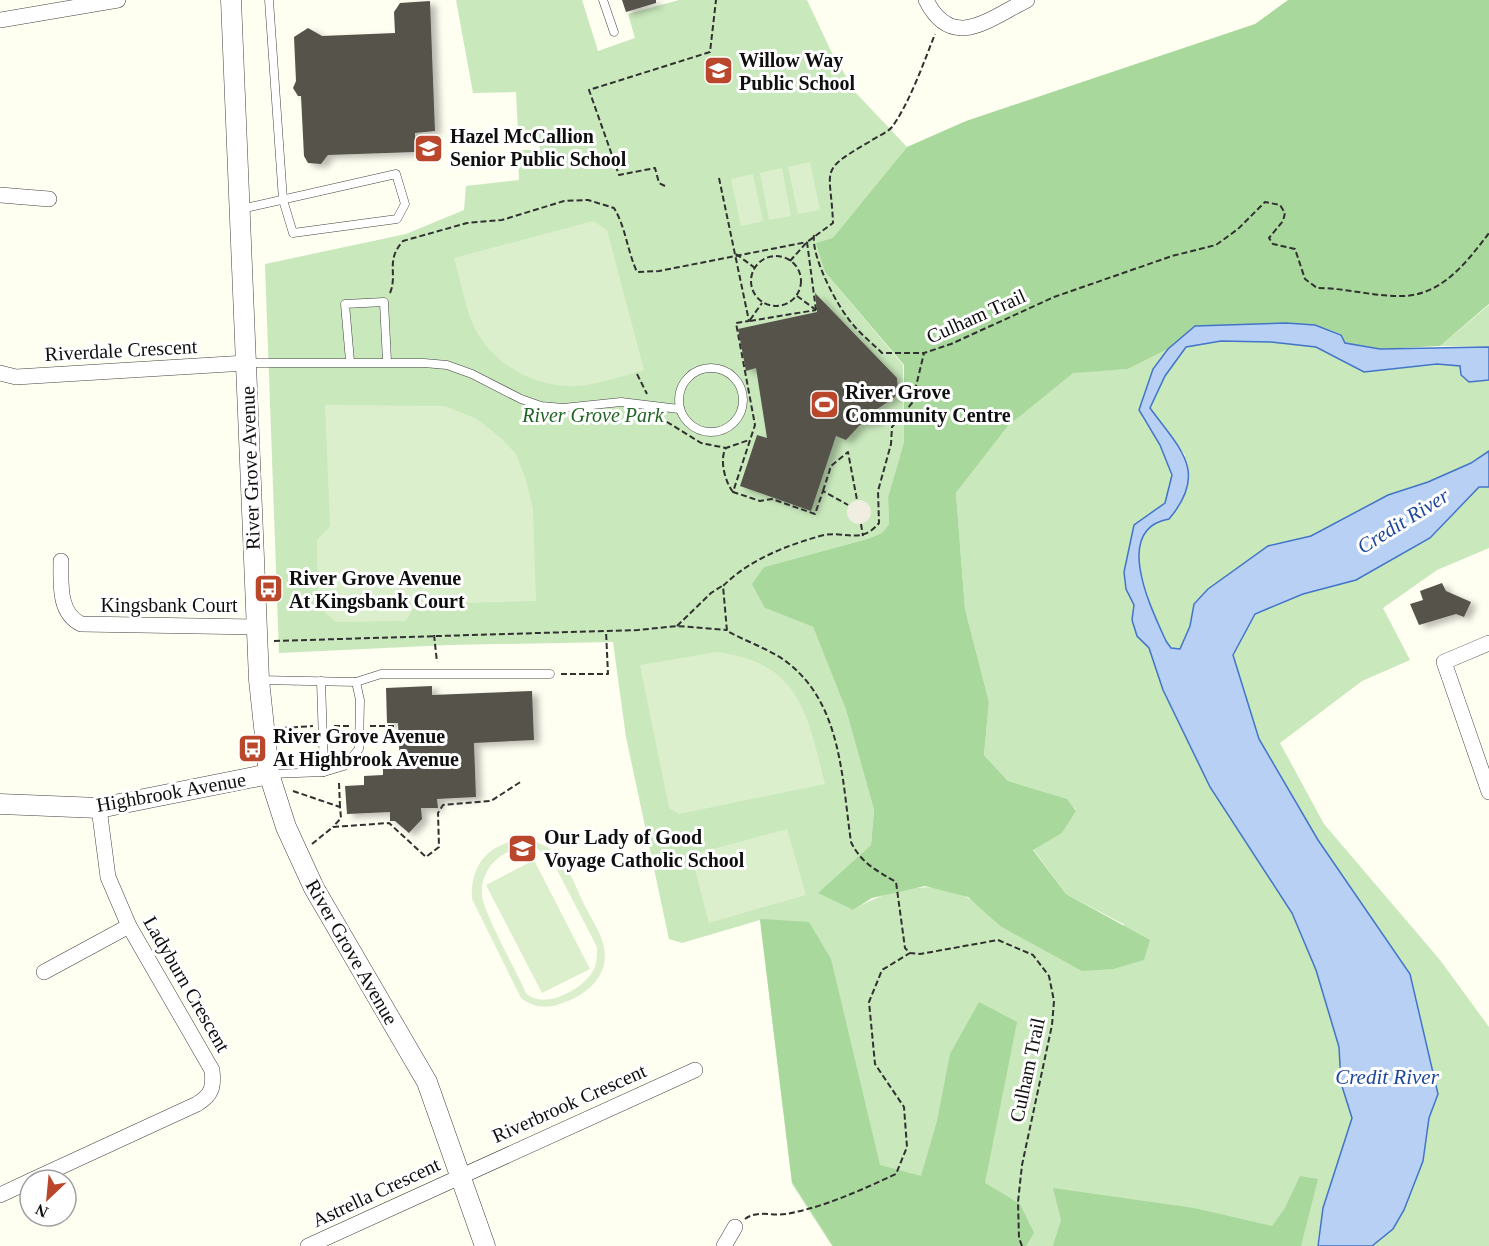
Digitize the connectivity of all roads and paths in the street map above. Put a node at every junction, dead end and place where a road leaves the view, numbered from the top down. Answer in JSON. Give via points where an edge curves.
{"nodes":[{"id":1,"x":118,"y":0,"type":"edge"},
{"id":2,"x":231,"y":0,"type":"edge"},
{"id":3,"x":269,"y":0,"type":"edge"},
{"id":4,"x":603,"y":0,"type":"edge"},
{"id":5,"x":716,"y":0,"type":"edge"},
{"id":6,"x":926,"y":0,"type":"edge"},
{"id":7,"x":1027,"y":0,"type":"edge"},
{"id":8,"x":0,"y":20,"type":"edge"},
{"id":9,"x":940,"y":20,"type":"junction"},
{"id":10,"x":614,"y":32,"type":"dead end"},
{"id":11,"x":720,"y":178,"type":"dead end"},
{"id":12,"x":665,"y":186,"type":"dead end"},
{"id":13,"x":0,"y":195,"type":"edge"},
{"id":14,"x":49,"y":199,"type":"dead end"},
{"id":15,"x":283,"y":200,"type":"junction"},
{"id":16,"x":240,"y":209,"type":"junction"},
{"id":17,"x":1489,"y":233,"type":"edge"},
{"id":18,"x":814,"y":235,"type":"junction"},
{"id":19,"x":807,"y":242,"type":"junction"},
{"id":20,"x":736,"y":255,"type":"junction"},
{"id":21,"x":790,"y":261,"type":"junction"},
{"id":22,"x":755,"y":268,"type":"junction"},
{"id":23,"x":796,"y":296,"type":"junction"},
{"id":24,"x":384,"y":303,"type":"junction"},
{"id":25,"x":762,"y":303,"type":"junction"},
{"id":26,"x":816,"y":310,"type":"junction"},
{"id":27,"x":749,"y":321,"type":"junction"},
{"id":28,"x":924,"y":353,"type":"junction"},
{"id":29,"x":387,"y":361,"type":"junction"},
{"id":30,"x":350,"y":362,"type":"junction"},
{"id":31,"x":246,"y":363,"type":"junction"},
{"id":32,"x":0,"y":373,"type":"edge"},
{"id":33,"x":678,"y":409,"type":"junction"},
{"id":34,"x":751,"y":439,"type":"junction"},
{"id":35,"x":823,"y":491,"type":"junction"},
{"id":36,"x":733,"y":492,"type":"junction"},
{"id":37,"x":857,"y":500,"type":"dead end"},
{"id":38,"x":848,"y":505,"type":"dead end"},
{"id":39,"x":861,"y":524,"type":"dead end"},
{"id":40,"x":863,"y":536,"type":"junction"},
{"id":41,"x":62,"y":561,"type":"dead end"},
{"id":42,"x":723,"y":586,"type":"junction"},
{"id":43,"x":677,"y":626,"type":"junction"},
{"id":44,"x":257,"y":627,"type":"junction"},
{"id":45,"x":727,"y":630,"type":"junction"},
{"id":46,"x":606,"y":631,"type":"junction"},
{"id":47,"x":434,"y":635,"type":"junction"},
{"id":48,"x":1489,"y":643,"type":"edge"},
{"id":49,"x":438,"y":674,"type":"junction"},
{"id":50,"x":550,"y":674,"type":"joint"},
{"id":51,"x":259,"y":680,"type":"junction"},
{"id":52,"x":321,"y":681,"type":"junction"},
{"id":53,"x":356,"y":682,"type":"junction"},
{"id":54,"x":322,"y":726,"type":"junction"},
{"id":55,"x":360,"y":726,"type":"junction"},
{"id":56,"x":394,"y":726,"type":"dead end"},
{"id":57,"x":283,"y":728,"type":"dead end"},
{"id":58,"x":324,"y":772,"type":"junction"},
{"id":59,"x":271,"y":780,"type":"junction"},
{"id":60,"x":522,"y":781,"type":"dead end"},
{"id":61,"x":339,"y":783,"type":"dead end"},
{"id":62,"x":1489,"y":792,"type":"edge"},
{"id":63,"x":0,"y":804,"type":"edge"},
{"id":64,"x":340,"y":807,"type":"junction"},
{"id":65,"x":99,"y":808,"type":"junction"},
{"id":66,"x":333,"y":827,"type":"junction"},
{"id":67,"x":299,"y":855,"type":"junction"},
{"id":68,"x":129,"y":926,"type":"junction"},
{"id":69,"x":910,"y":953,"type":"junction"},
{"id":70,"x":44,"y":972,"type":"dead end"},
{"id":71,"x":695,"y":1070,"type":"dead end"},
{"id":72,"x":59,"y":1168,"type":"edge"},
{"id":73,"x":462,"y":1175,"type":"junction"},
{"id":74,"x":18,"y":1187,"type":"edge"},
{"id":75,"x":0,"y":1195,"type":"edge"},
{"id":76,"x":735,"y":1227,"type":"joint"},
{"id":77,"x":309,"y":1246,"type":"edge"},
{"id":78,"x":485,"y":1246,"type":"edge"},
{"id":79,"x":724,"y":1246,"type":"edge"},
{"id":80,"x":1022,"y":1246,"type":"edge"}],
"edges":[{"from":1,"to":8,"type":"street"},
{"from":2,"to":16,"type":"street","name":"River Grove Avenue"},
{"from":3,"to":15,"type":"lane"},
{"from":4,"to":10,"type":"lane"},
{"from":5,"to":12,"type":"path","via":[[710,52],[590,90],[619,175],[656,168],[659,183]]},
{"from":6,"to":9,"type":"street"},
{"from":7,"to":9,"type":"street","via":[[967,30],[952,29]]},
{"from":9,"to":18,"type":"path","via":[[922,68],[891,128],[833,165],[829,178],[833,223]]},
{"from":11,"to":20,"type":"path"},
{"from":13,"to":14,"type":"street"},
{"from":15,"to":15,"type":"lane","via":[[293,233],[397,219],[405,204],[396,174]]},
{"from":15,"to":16,"type":"lane"},
{"from":16,"to":31,"type":"street","name":"River Grove Avenue"},
{"from":17,"to":28,"type":"path","name":"Culham Trail","via":[[1465,265],[1441,285],[1417,294],[1399,296],[1317,288],[1305,279],[1295,249],[1273,244],[1269,238],[1285,213],[1281,206],[1265,202],[1216,245],[1054,297]]},
{"from":18,"to":19,"type":"path"},
{"from":18,"to":28,"type":"path","via":[[817,262],[855,327],[882,353]]},
{"from":19,"to":20,"type":"path"},
{"from":19,"to":21,"type":"path"},
{"from":19,"to":26,"type":"path"},
{"from":20,"to":22,"type":"path"},
{"from":20,"to":24,"type":"path","via":[[637,272],[625,240],[624,224],[614,208],[588,200],[564,201],[502,220],[467,223],[403,241],[392,260],[392,290]]},
{"from":20,"to":27,"type":"path"},
{"from":21,"to":22,"type":"path","via":[[782,255],[762,259]]},
{"from":21,"to":23,"type":"path","via":[[798,267],[802,286]]},
{"from":22,"to":25,"type":"path","via":[[750,275],[754,297]]},
{"from":23,"to":25,"type":"path","via":[[791,303],[770,307]]},
{"from":23,"to":26,"type":"path"},
{"from":24,"to":29,"type":"lane"},
{"from":24,"to":30,"type":"lane","via":[[345,304]]},
{"from":25,"to":27,"type":"path"},
{"from":26,"to":27,"type":"path"},
{"from":27,"to":34,"type":"path","via":[[736,323],[755,424]]},
{"from":28,"to":40,"type":"path","name":"Culham Trail","via":[[912,403],[892,427],[878,491],[879,523]]},
{"from":29,"to":30,"type":"lane"},
{"from":29,"to":33,"type":"lane","via":[[447,365],[541,406],[563,408],[621,402]]},
{"from":30,"to":31,"type":"lane"},
{"from":31,"to":32,"type":"street","name":"Riverdale Crescent","via":[[16,377]]},
{"from":31,"to":44,"type":"street","name":"River Grove Avenue"},
{"from":33,"to":33,"type":"lane","via":[[687,423],[710,433],[729,428],[736,421],[742,410],[743,394],[736,380],[724,370],[702,368],[682,382]]},
{"from":34,"to":36,"type":"path"},
{"from":34,"to":36,"type":"path","via":[[726,448],[723,453]]},
{"from":35,"to":36,"type":"path","via":[[814,514],[772,499],[760,501]]},
{"from":35,"to":37,"type":"path","via":[[831,466],[848,452]]},
{"from":35,"to":38,"type":"path"},
{"from":39,"to":40,"type":"path"},
{"from":40,"to":42,"type":"path","via":[[822,535],[756,560]]},
{"from":41,"to":44,"type":"street","name":"Kingsbank Court","via":[[61,589],[67,612],[81,624]]},
{"from":42,"to":43,"type":"path","via":[[711,592]]},
{"from":42,"to":45,"type":"path"},
{"from":43,"to":45,"type":"path"},
{"from":43,"to":46,"type":"path"},
{"from":44,"to":47,"type":"path","via":[[271,642]]},
{"from":44,"to":51,"type":"street","name":"River Grove Avenue"},
{"from":45,"to":69,"type":"path","via":[[786,662],[816,692],[835,736],[851,842],[868,866],[896,882],[902,939]]},
{"from":46,"to":47,"type":"path"},
{"from":46,"to":50,"type":"path","via":[[608,674]]},
{"from":47,"to":49,"type":"path"},
{"from":48,"to":62,"type":"street","via":[[1444,662]]},
{"from":49,"to":50,"type":"lane"},
{"from":49,"to":53,"type":"lane","via":[[381,674]]},
{"from":51,"to":52,"type":"lane"},
{"from":51,"to":59,"type":"street","name":"River Grove Avenue"},
{"from":52,"to":53,"type":"lane"},
{"from":52,"to":54,"type":"lane"},
{"from":53,"to":55,"type":"lane"},
{"from":54,"to":55,"type":"path"},
{"from":54,"to":57,"type":"path"},
{"from":54,"to":58,"type":"lane"},
{"from":55,"to":56,"type":"path"},
{"from":55,"to":58,"type":"lane","via":[[359,750],[335,771]]},
{"from":58,"to":59,"type":"lane"},
{"from":59,"to":64,"type":"path"},
{"from":59,"to":65,"type":"street","name":"Highbrook Avenue"},
{"from":59,"to":67,"type":"street","name":"River Grove Avenue"},
{"from":60,"to":66,"type":"path","via":[[491,801],[444,805],[438,813],[439,848],[426,856],[389,823]]},
{"from":61,"to":64,"type":"path"},
{"from":63,"to":65,"type":"street","name":"Highbrook Avenue"},
{"from":64,"to":66,"type":"path","via":[[341,818]]},
{"from":65,"to":68,"type":"street","name":"Ladyburn Crescent","via":[[108,877]]},
{"from":66,"to":67,"type":"path"},
{"from":67,"to":73,"type":"street","name":"River Grove Avenue","via":[[427,1082]]},
{"from":68,"to":70,"type":"street"},
{"from":68,"to":72,"type":"street","name":"Ladyburn Crescent","via":[[212,1070],[214,1085],[207,1098],[197,1104]]},
{"from":69,"to":76,"type":"path","via":[[882,969],[869,1002],[875,1064],[904,1107],[907,1147],[896,1174],[848,1196],[785,1214],[751,1214]]},
{"from":69,"to":80,"type":"path","name":"Culham Trail","via":[[998,940],[1033,955],[1049,976],[1052,1025],[1026,1144],[1018,1202]]},
{"from":71,"to":73,"type":"street","name":"Riverbrook Crescent"},
{"from":73,"to":77,"type":"street","name":"Astrella Crescent"},
{"from":73,"to":78,"type":"street","name":"River Grove Avenue"},
{"from":74,"to":75,"type":"street","name":"Ladyburn Crescent"},
{"from":76,"to":79,"type":"street"}]}
